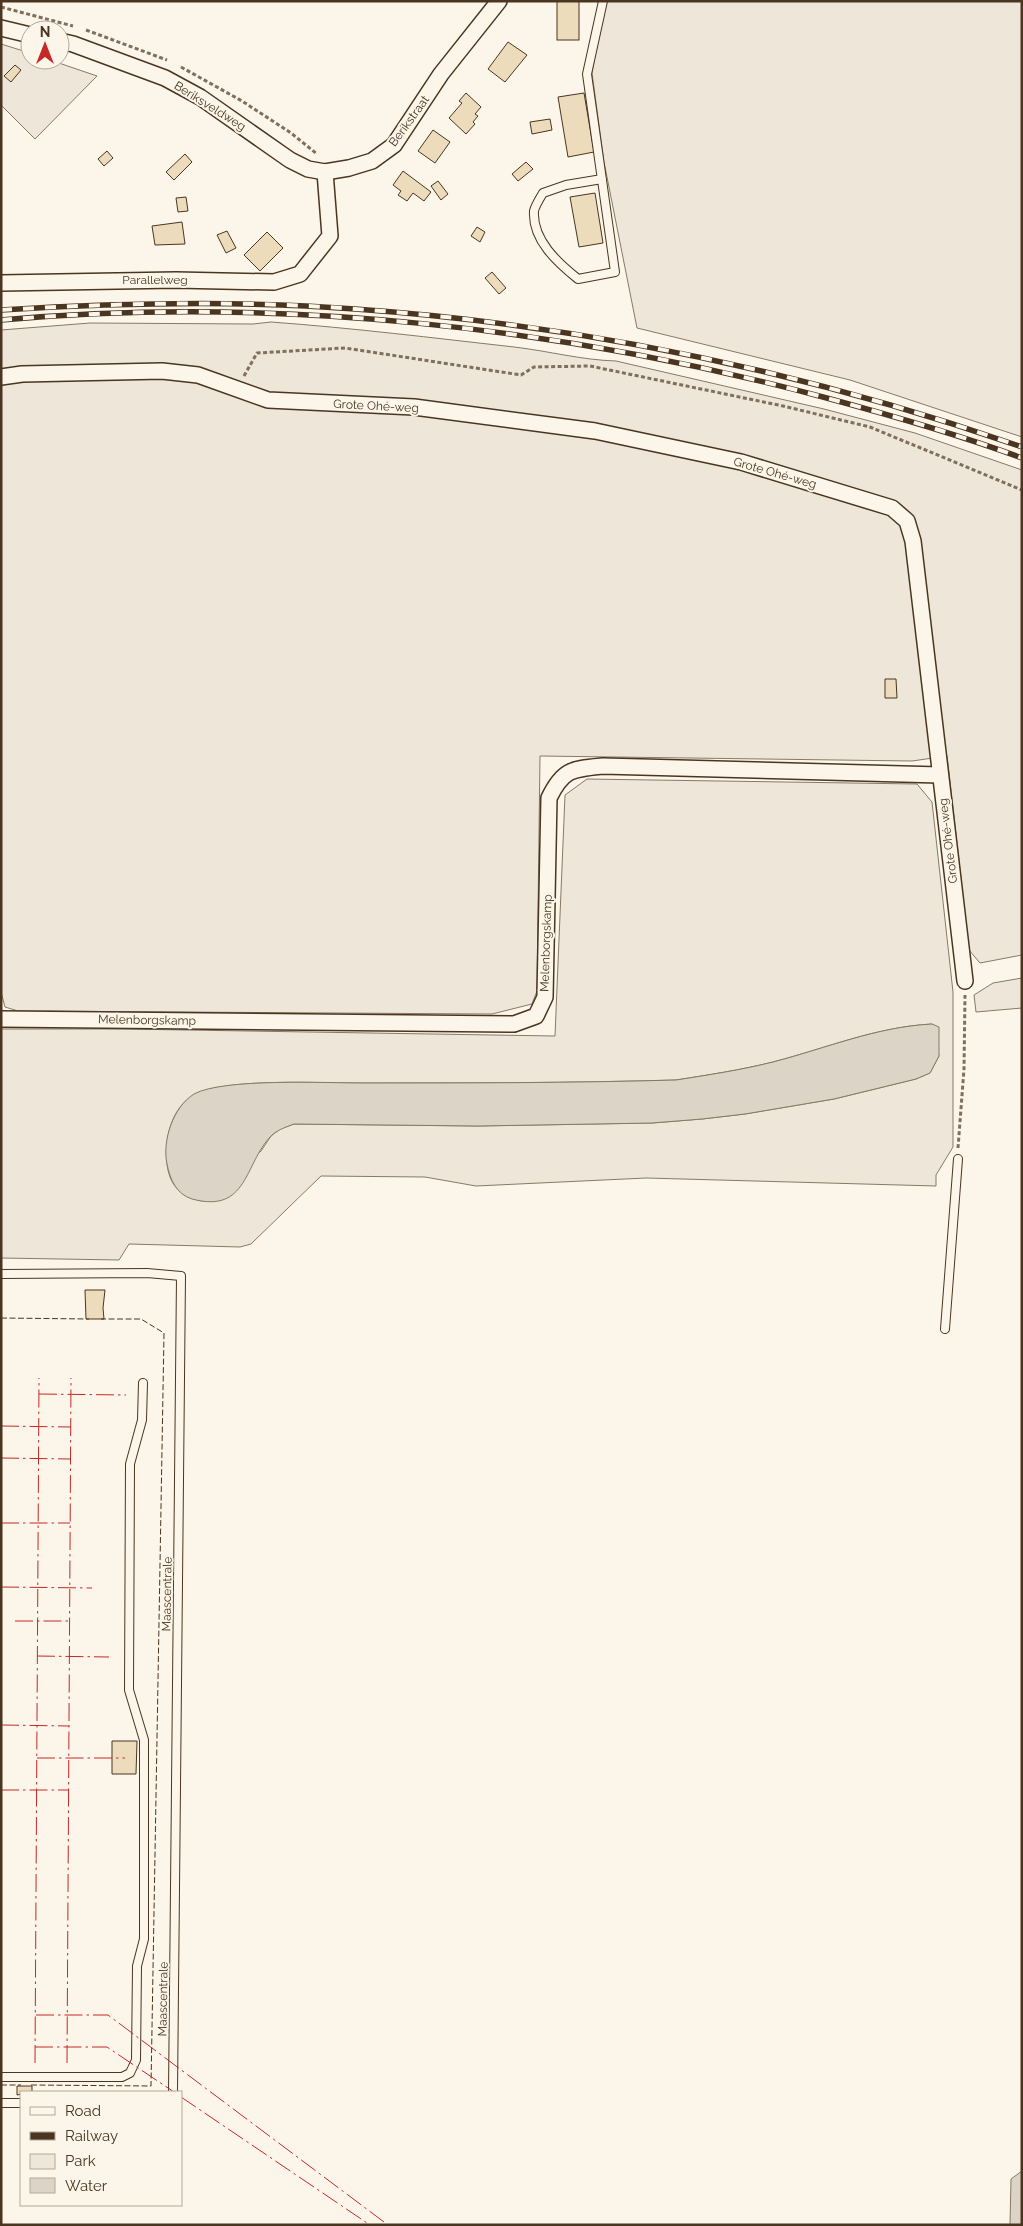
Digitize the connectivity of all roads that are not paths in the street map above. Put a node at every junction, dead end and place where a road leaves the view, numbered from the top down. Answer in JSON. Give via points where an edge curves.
{"nodes":[{"id":1,"x":499,"y":1,"type":"edge"},
{"id":2,"x":603,"y":1,"type":"edge"},
{"id":3,"x":1,"y":28,"type":"edge"},
{"id":4,"x":20,"y":33,"type":"edge"},
{"id":5,"x":70,"y":43,"type":"edge"},
{"id":6,"x":325,"y":172,"type":"junction"},
{"id":7,"x":602,"y":179,"type":"junction"},
{"id":8,"x":1,"y":283,"type":"edge"},
{"id":9,"x":1,"y":377,"type":"edge"},
{"id":10,"x":940,"y":774,"type":"junction"},
{"id":11,"x":965,"y":981,"type":"road end"},
{"id":12,"x":1,"y":1019,"type":"edge"},
{"id":13,"x":958,"y":1159,"type":"road end"},
{"id":14,"x":1,"y":1274,"type":"edge"},
{"id":15,"x":945,"y":1329,"type":"dead end"},
{"id":16,"x":143,"y":1383,"type":"dead end"},
{"id":17,"x":1,"y":2076,"type":"edge"},
{"id":18,"x":173,"y":2091,"type":"edge"},
{"id":19,"x":1,"y":2103,"type":"edge"},
{"id":20,"x":20,"y":2103,"type":"edge"}],
"edges":[{"from":1,"to":6,"type":"street","name":"Berikstraat","via":[[441,74],[394,145],[372,161]]},
{"from":2,"to":7,"type":"lane","via":[[587,74]]},
{"from":3,"to":4,"type":"street"},
{"from":5,"to":6,"type":"street","name":"Beriksveldweg","via":[[165,78],[200,97],[290,160],[308,169]]},
{"from":6,"to":8,"type":"street","name":"Parallelweg","via":[[330,236],[306,269],[296,277],[274,282]]},
{"from":7,"to":7,"type":"lane","via":[[615,272],[578,279],[555,260],[538,232],[534,211],[543,194],[566,184]]},
{"from":9,"to":10,"type":"street","name":"Grote Ohé-weg","via":[[162,371],[198,375],[268,400],[414,407],[595,432],[741,462],[892,508],[907,521],[913,540]]},
{"from":10,"to":11,"type":"street","name":"Grote Ohé-weg"},
{"from":10,"to":12,"type":"street","name":"Melenborgskamp","via":[[575,768],[558,780],[549,798],[545,997],[536,1016],[514,1024]]},
{"from":13,"to":15,"type":"lane"},
{"from":14,"to":18,"type":"lane","name":"Maascentrale","via":[[181,1276]]},
{"from":16,"to":17,"type":"lane","via":[[142,1420],[130,1464],[129,1690],[144,1740],[144,1940],[137,1966],[136,2060],[130,2074],[122,2077]]},
{"from":19,"to":20,"type":"lane"}]}
